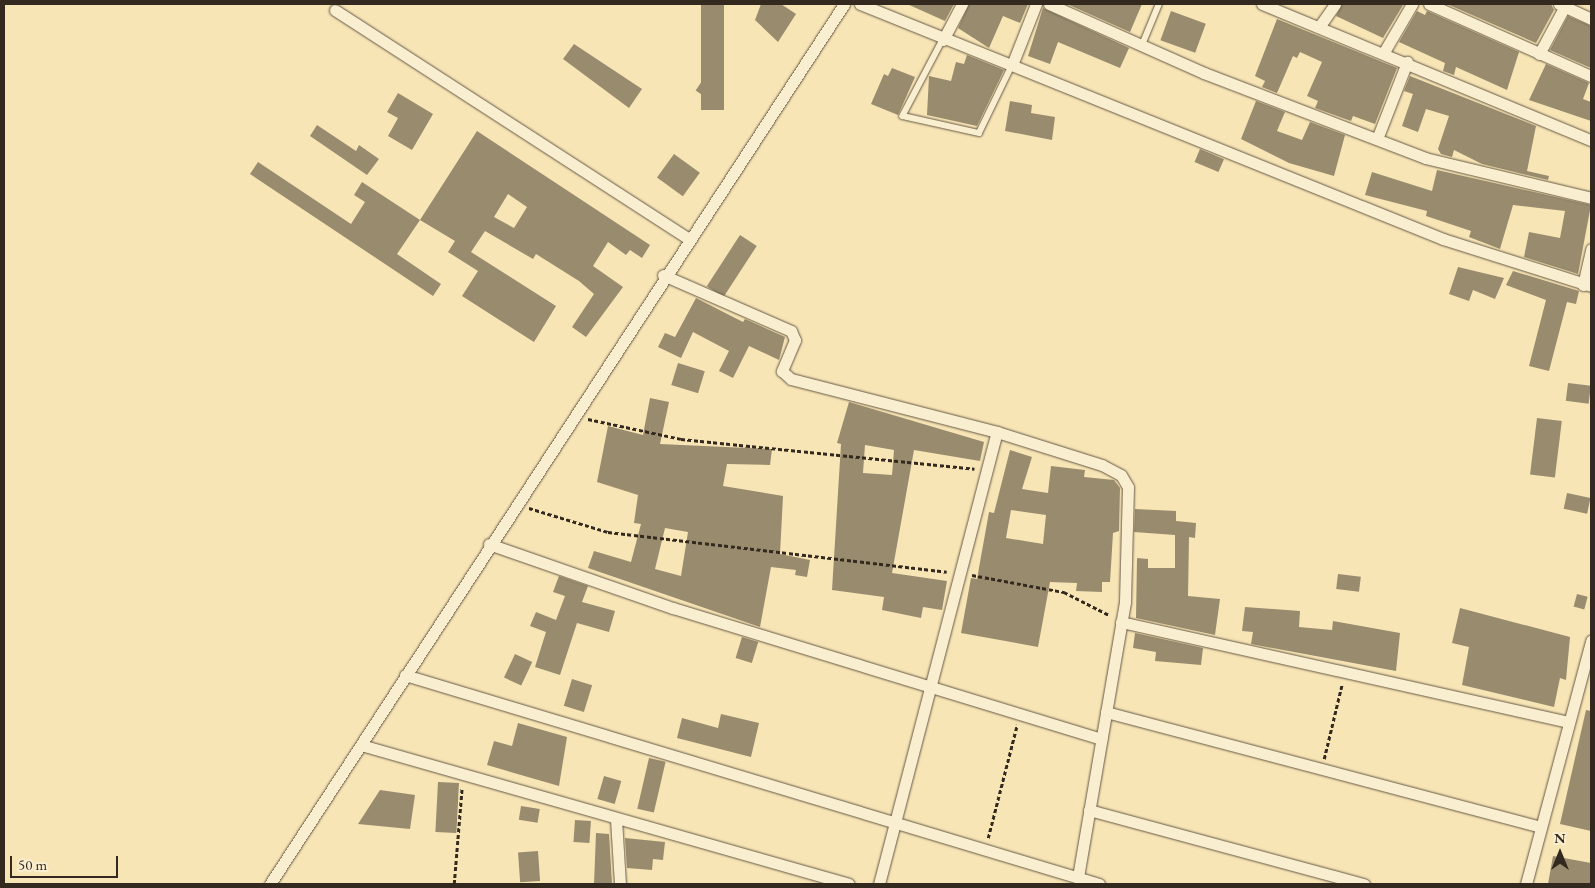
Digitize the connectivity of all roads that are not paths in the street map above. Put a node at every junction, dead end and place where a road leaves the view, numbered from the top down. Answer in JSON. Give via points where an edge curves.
{"nodes":[{"id":1,"x":844,"y":4,"type":"edge"},
{"id":2,"x":860,"y":4,"type":"edge"},
{"id":3,"x":962,"y":4,"type":"edge"},
{"id":4,"x":1036,"y":4,"type":"edge"},
{"id":5,"x":1049,"y":4,"type":"edge"},
{"id":6,"x":1159,"y":4,"type":"edge"},
{"id":7,"x":1265,"y":4,"type":"edge"},
{"id":8,"x":1335,"y":4,"type":"edge"},
{"id":9,"x":1412,"y":4,"type":"edge"},
{"id":10,"x":1429,"y":4,"type":"edge"},
{"id":11,"x":1563,"y":4,"type":"edge"},
{"id":12,"x":335,"y":10,"type":"dead end"},
{"id":13,"x":1591,"y":19,"type":"edge"},
{"id":14,"x":1319,"y":28,"type":"junction"},
{"id":15,"x":943,"y":40,"type":"junction"},
{"id":16,"x":1142,"y":45,"type":"junction"},
{"id":17,"x":1384,"y":52,"type":"junction"},
{"id":18,"x":1539,"y":54,"type":"junction"},
{"id":19,"x":1407,"y":62,"type":"junction"},
{"id":20,"x":1012,"y":65,"type":"junction"},
{"id":21,"x":1591,"y":76,"type":"edge"},
{"id":22,"x":1377,"y":140,"type":"junction"},
{"id":23,"x":1591,"y":140,"type":"edge"},
{"id":24,"x":1591,"y":198,"type":"edge"},
{"id":25,"x":688,"y":238,"type":"junction"},
{"id":26,"x":1591,"y":249,"type":"edge"},
{"id":27,"x":663,"y":275,"type":"junction"},
{"id":28,"x":1587,"y":286,"type":"edge"},
{"id":29,"x":997,"y":432,"type":"junction"},
{"id":30,"x":489,"y":544,"type":"junction"},
{"id":31,"x":1121,"y":622,"type":"junction"},
{"id":32,"x":1591,"y":641,"type":"edge"},
{"id":33,"x":405,"y":675,"type":"junction"},
{"id":34,"x":928,"y":686,"type":"junction"},
{"id":35,"x":1106,"y":712,"type":"junction"},
{"id":36,"x":1567,"y":722,"type":"junction"},
{"id":37,"x":1101,"y":739,"type":"junction"},
{"id":38,"x":361,"y":745,"type":"junction"},
{"id":39,"x":1089,"y":810,"type":"junction"},
{"id":40,"x":616,"y":819,"type":"junction"},
{"id":41,"x":893,"y":822,"type":"junction"},
{"id":42,"x":1541,"y":827,"type":"junction"},
{"id":43,"x":1078,"y":878,"type":"junction"},
{"id":44,"x":270,"y":884,"type":"edge"},
{"id":45,"x":620,"y":884,"type":"edge"},
{"id":46,"x":849,"y":884,"type":"edge"},
{"id":47,"x":878,"y":884,"type":"edge"},
{"id":48,"x":1099,"y":884,"type":"edge"},
{"id":49,"x":1364,"y":884,"type":"edge"},
{"id":50,"x":1526,"y":884,"type":"edge"}],
"edges":[{"from":1,"to":25,"type":"street"},
{"from":2,"to":15,"type":"street"},
{"from":3,"to":15,"type":"street"},
{"from":4,"to":20,"type":"street"},
{"from":5,"to":16,"type":"street"},
{"from":6,"to":16,"type":"lane"},
{"from":7,"to":14,"type":"street"},
{"from":8,"to":14,"type":"street"},
{"from":9,"to":17,"type":"street"},
{"from":10,"to":18,"type":"street"},
{"from":11,"to":13,"type":"street"},
{"from":11,"to":18,"type":"street"},
{"from":12,"to":25,"type":"street"},
{"from":14,"to":17,"type":"street"},
{"from":15,"to":20,"type":"street"},
{"from":15,"to":20,"type":"lane","via":[[903,116],[979,133]]},
{"from":16,"to":22,"type":"street"},
{"from":17,"to":19,"type":"street"},
{"from":18,"to":21,"type":"street"},
{"from":19,"to":22,"type":"street"},
{"from":19,"to":23,"type":"street"},
{"from":20,"to":28,"type":"street","via":[[1443,239]]},
{"from":22,"to":24,"type":"street","via":[[1465,170]]},
{"from":25,"to":27,"type":"street"},
{"from":26,"to":28,"type":"street"},
{"from":27,"to":29,"type":"street","via":[[791,331],[795,340],[782,371],[792,379]]},
{"from":27,"to":30,"type":"street"},
{"from":29,"to":31,"type":"street","via":[[1102,465],[1121,475],[1128,487]]},
{"from":29,"to":34,"type":"street","via":[[956,573]]},
{"from":30,"to":33,"type":"street"},
{"from":30,"to":34,"type":"street","via":[[673,608]]},
{"from":31,"to":35,"type":"street"},
{"from":31,"to":36,"type":"street"},
{"from":32,"to":36,"type":"street"},
{"from":33,"to":38,"type":"street"},
{"from":33,"to":41,"type":"street"},
{"from":34,"to":37,"type":"street"},
{"from":34,"to":41,"type":"street"},
{"from":35,"to":37,"type":"street"},
{"from":35,"to":42,"type":"street"},
{"from":36,"to":42,"type":"street"},
{"from":37,"to":39,"type":"street"},
{"from":38,"to":40,"type":"street"},
{"from":38,"to":44,"type":"street"},
{"from":39,"to":43,"type":"street"},
{"from":39,"to":49,"type":"street"},
{"from":40,"to":45,"type":"street"},
{"from":40,"to":46,"type":"street"},
{"from":41,"to":43,"type":"street"},
{"from":41,"to":47,"type":"street"},
{"from":42,"to":50,"type":"street"},
{"from":43,"to":48,"type":"street"}]}
